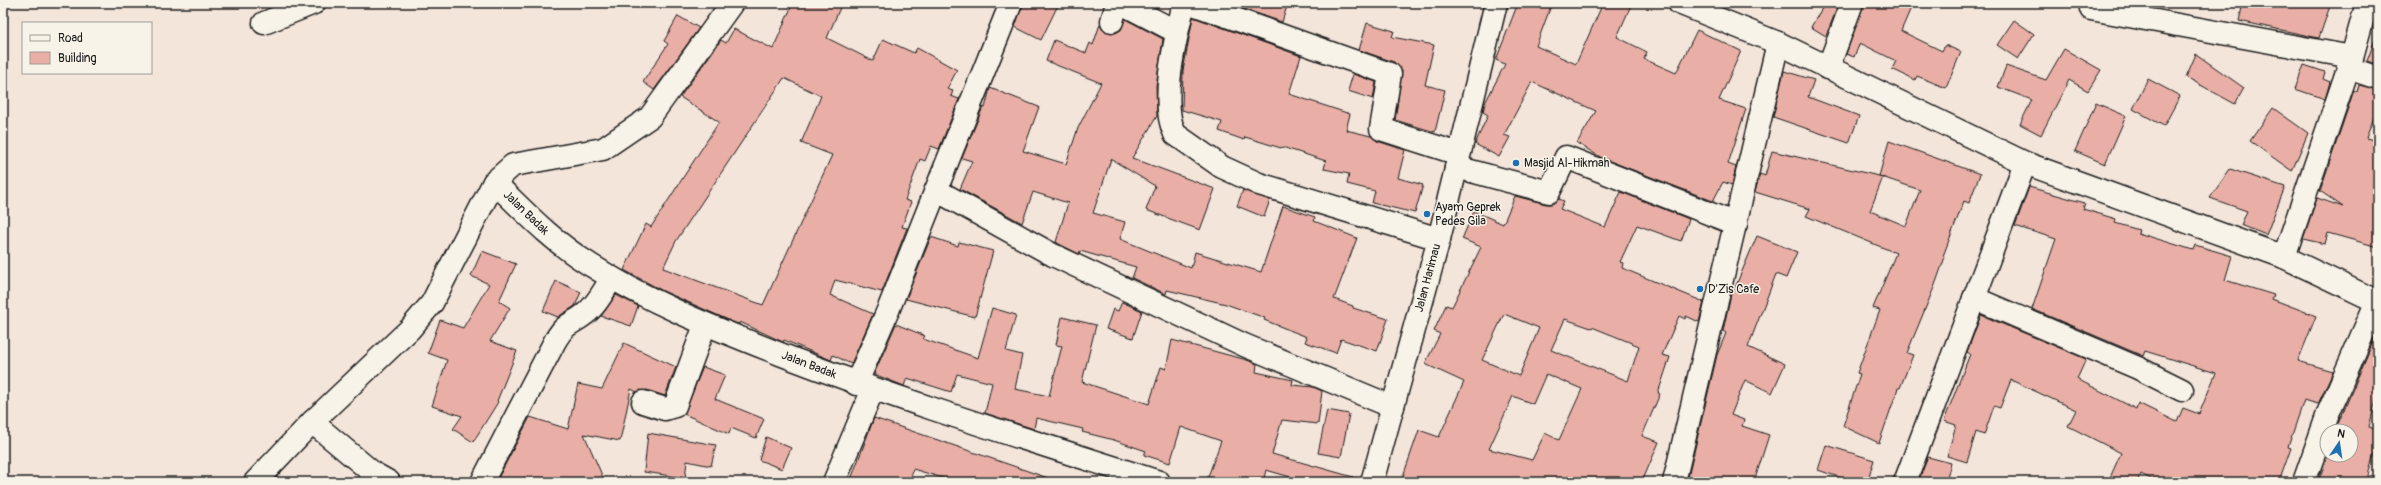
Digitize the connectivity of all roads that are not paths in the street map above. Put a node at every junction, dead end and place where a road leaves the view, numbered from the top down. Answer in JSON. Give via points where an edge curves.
{"nodes":[{"id":1,"x":314,"y":3,"type":"edge"},
{"id":2,"x":732,"y":3,"type":"edge"},
{"id":3,"x":1011,"y":3,"type":"edge"},
{"id":4,"x":1184,"y":3,"type":"edge"},
{"id":5,"x":1190,"y":3,"type":"edge"},
{"id":6,"x":1496,"y":3,"type":"edge"},
{"id":7,"x":1679,"y":3,"type":"edge"},
{"id":8,"x":1852,"y":3,"type":"edge"},
{"id":9,"x":2367,"y":3,"type":"edge"},
{"id":10,"x":1117,"y":9,"type":"edge"},
{"id":11,"x":2091,"y":9,"type":"dead end"},
{"id":12,"x":264,"y":24,"type":"dead end"},
{"id":13,"x":1177,"y":32,"type":"junction"},
{"id":14,"x":1778,"y":43,"type":"junction"},
{"id":15,"x":2350,"y":63,"type":"junction"},
{"id":16,"x":1828,"y":68,"type":"junction"},
{"id":17,"x":2378,"y":78,"type":"edge"},
{"id":18,"x":1458,"y":161,"type":"junction"},
{"id":19,"x":2025,"y":163,"type":"junction"},
{"id":20,"x":494,"y":182,"type":"junction"},
{"id":21,"x":936,"y":190,"type":"junction"},
{"id":22,"x":1736,"y":224,"type":"junction"},
{"id":23,"x":1439,"y":239,"type":"junction"},
{"id":24,"x":2284,"y":257,"type":"junction"},
{"id":25,"x":612,"y":278,"type":"junction"},
{"id":26,"x":1974,"y":298,"type":"junction"},
{"id":27,"x":2378,"y":302,"type":"edge"},
{"id":28,"x":705,"y":325,"type":"junction"},
{"id":29,"x":865,"y":386,"type":"junction"},
{"id":30,"x":2182,"y":390,"type":"dead end"},
{"id":31,"x":643,"y":402,"type":"dead end"},
{"id":32,"x":1393,"y":407,"type":"junction"},
{"id":33,"x":312,"y":422,"type":"junction"},
{"id":34,"x":255,"y":482,"type":"edge"},
{"id":35,"x":389,"y":482,"type":"edge"},
{"id":36,"x":482,"y":482,"type":"edge"},
{"id":37,"x":834,"y":482,"type":"edge"},
{"id":38,"x":1159,"y":482,"type":"edge"},
{"id":39,"x":1372,"y":482,"type":"edge"},
{"id":40,"x":1674,"y":482,"type":"edge"},
{"id":41,"x":1905,"y":482,"type":"edge"},
{"id":42,"x":2304,"y":482,"type":"edge"}],
"edges":[{"from":1,"to":12,"type":"street"},
{"from":2,"to":20,"type":"street","via":[[650,117],[603,149],[513,165]]},
{"from":3,"to":21,"type":"street"},
{"from":4,"to":13,"type":"street"},
{"from":5,"to":18,"type":"street","via":[[1390,74],[1381,129]]},
{"from":6,"to":18,"type":"street","name":"Jalan Harimau"},
{"from":7,"to":14,"type":"street"},
{"from":8,"to":16,"type":"street"},
{"from":9,"to":15,"type":"street"},
{"from":10,"to":13,"type":"street"},
{"from":11,"to":15,"type":"street"},
{"from":13,"to":23,"type":"street","via":[[1167,104],[1173,130],[1189,146],[1222,167],[1259,184]]},
{"from":14,"to":16,"type":"street"},
{"from":14,"to":22,"type":"street"},
{"from":15,"to":17,"type":"street"},
{"from":15,"to":24,"type":"street"},
{"from":16,"to":19,"type":"street"},
{"from":18,"to":22,"type":"street","via":[[1549,192],[1566,157]]},
{"from":18,"to":23,"type":"street","name":"Jalan Harimau"},
{"from":19,"to":24,"type":"street"},
{"from":19,"to":26,"type":"street"},
{"from":20,"to":25,"type":"street","name":"Jalan Badak","via":[[552,238]]},
{"from":20,"to":33,"type":"street","via":[[432,303],[410,328]]},
{"from":21,"to":29,"type":"street","via":[[889,308]]},
{"from":21,"to":32,"type":"street","via":[[1053,255],[1244,345]]},
{"from":22,"to":40,"type":"street"},
{"from":23,"to":32,"type":"street","name":"Jalan Harimau"},
{"from":24,"to":27,"type":"street"},
{"from":25,"to":28,"type":"street","name":"Jalan Badak"},
{"from":25,"to":36,"type":"street","via":[[586,313],[563,327]]},
{"from":26,"to":30,"type":"street","via":[[2138,368]]},
{"from":26,"to":41,"type":"street"},
{"from":27,"to":42,"type":"street","via":[[2328,411]]},
{"from":28,"to":29,"type":"street","name":"Jalan Badak"},
{"from":28,"to":31,"type":"street","via":[[675,406],[665,409]]},
{"from":29,"to":37,"type":"street"},
{"from":29,"to":38,"type":"street","name":"Jalan Badak"},
{"from":32,"to":39,"type":"street","name":"Jalan Harimau"},
{"from":33,"to":34,"type":"street"},
{"from":33,"to":35,"type":"street","via":[[373,473]]}]}
